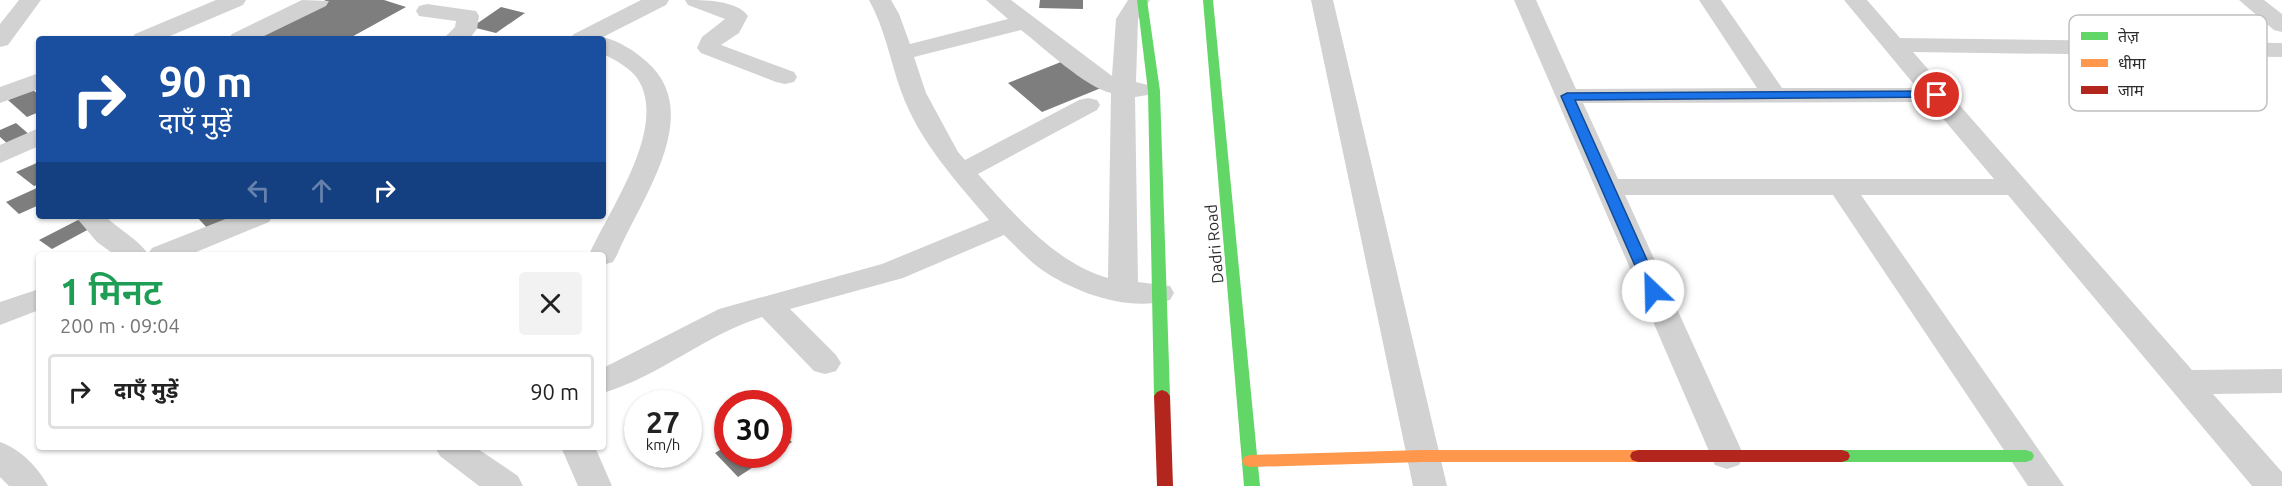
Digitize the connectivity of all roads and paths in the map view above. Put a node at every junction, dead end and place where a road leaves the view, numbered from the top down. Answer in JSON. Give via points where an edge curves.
{"nodes":[{"id":1,"x":30,"y":0,"type":"edge"},
{"id":2,"x":235,"y":0,"type":"edge"},
{"id":3,"x":658,"y":0,"type":"edge"},
{"id":4,"x":696,"y":0,"type":"edge"},
{"id":5,"x":880,"y":0,"type":"edge"},
{"id":6,"x":997,"y":0,"type":"edge"},
{"id":7,"x":1140,"y":0,"type":"edge"},
{"id":8,"x":1208,"y":0,"type":"edge"},
{"id":9,"x":1322,"y":0,"type":"edge"},
{"id":10,"x":1525,"y":0,"type":"edge"},
{"id":11,"x":1710,"y":0,"type":"edge"},
{"id":12,"x":1855,"y":0,"type":"edge"},
{"id":13,"x":2250,"y":0,"type":"edge"},
{"id":14,"x":318,"y":1,"type":"edge"},
{"id":15,"x":427,"y":11,"type":"dead end"},
{"id":16,"x":1024,"y":22,"type":"junction"},
{"id":17,"x":2282,"y":25,"type":"edge"},
{"id":18,"x":150,"y":36,"type":"edge"},
{"id":19,"x":246,"y":36,"type":"edge"},
{"id":20,"x":458,"y":36,"type":"edge"},
{"id":21,"x":599,"y":36,"type":"edge"},
{"id":22,"x":0,"y":40,"type":"edge"},
{"id":23,"x":1894,"y":45,"type":"junction"},
{"id":24,"x":606,"y":47,"type":"edge"},
{"id":25,"x":2069,"y":47,"type":"edge"},
{"id":26,"x":2267,"y":50,"type":"edge"},
{"id":27,"x":2282,"y":50,"type":"edge"},
{"id":28,"x":900,"y":54,"type":"junction"},
{"id":29,"x":785,"y":77,"type":"dead end"},
{"id":30,"x":36,"y":81,"type":"edge"},
{"id":31,"x":1123,"y":90,"type":"junction"},
{"id":32,"x":1163,"y":93,"type":"junction"},
{"id":33,"x":1937,"y":95,"type":"junction"},
{"id":34,"x":0,"y":96,"type":"edge"},
{"id":35,"x":1567,"y":96,"type":"junction"},
{"id":36,"x":1775,"y":96,"type":"junction"},
{"id":37,"x":1088,"y":105,"type":"dead end"},
{"id":38,"x":36,"y":137,"type":"edge"},
{"id":39,"x":0,"y":155,"type":"edge"},
{"id":40,"x":962,"y":172,"type":"junction"},
{"id":41,"x":1608,"y":187,"type":"junction"},
{"id":42,"x":1841,"y":187,"type":"junction"},
{"id":43,"x":2016,"y":187,"type":"junction"},
{"id":44,"x":1214,"y":216,"type":"dead end"},
{"id":45,"x":93,"y":219,"type":"edge"},
{"id":46,"x":251,"y":219,"type":"edge"},
{"id":47,"x":1170,"y":221,"type":"dead end"},
{"id":48,"x":1007,"y":223,"type":"junction"},
{"id":49,"x":1228,"y":224,"type":"junction"},
{"id":50,"x":1158,"y":233,"type":"junction"},
{"id":51,"x":130,"y":252,"type":"edge"},
{"id":52,"x":172,"y":252,"type":"edge"},
{"id":53,"x":604,"y":252,"type":"edge"},
{"id":54,"x":1123,"y":292,"type":"junction"},
{"id":55,"x":1159,"y":293,"type":"junction"},
{"id":56,"x":36,"y":301,"type":"edge"},
{"id":57,"x":768,"y":305,"type":"junction"},
{"id":58,"x":0,"y":314,"type":"edge"},
{"id":59,"x":825,"y":363,"type":"dead end"},
{"id":60,"x":606,"y":380,"type":"edge"},
{"id":61,"x":2282,"y":381,"type":"edge"},
{"id":62,"x":2184,"y":382,"type":"junction"},
{"id":63,"x":456,"y":450,"type":"edge"},
{"id":64,"x":579,"y":450,"type":"edge"},
{"id":65,"x":0,"y":455,"type":"edge"},
{"id":66,"x":1423,"y":456,"type":"junction"},
{"id":67,"x":1727,"y":456,"type":"junction"},
{"id":68,"x":2026,"y":456,"type":"junction"},
{"id":69,"x":1250,"y":461,"type":"junction"},
{"id":70,"x":31,"y":486,"type":"edge"},
{"id":71,"x":506,"y":486,"type":"edge"},
{"id":72,"x":595,"y":486,"type":"edge"},
{"id":73,"x":1165,"y":486,"type":"edge"},
{"id":74,"x":1252,"y":486,"type":"edge"},
{"id":75,"x":1430,"y":486,"type":"edge"},
{"id":76,"x":2047,"y":486,"type":"edge"},
{"id":77,"x":2273,"y":486,"type":"edge"}],
"edges":[{"from":1,"to":22,"type":"street"},
{"from":2,"to":18,"type":"street"},
{"from":3,"to":21,"type":"street"},
{"from":4,"to":29,"type":"street","via":[[737,16],[737,21],[710,42],[709,48]]},
{"from":5,"to":28,"type":"street"},
{"from":6,"to":16,"type":"street"},
{"from":7,"to":31,"type":"street","via":[[1127,19]]},
{"from":7,"to":32,"type":"street"},
{"from":8,"to":49,"type":"street","name":"Dadri Road"},
{"from":9,"to":66,"type":"street"},
{"from":10,"to":35,"type":"street"},
{"from":11,"to":36,"type":"street"},
{"from":12,"to":23,"type":"street"},
{"from":13,"to":17,"type":"street"},
{"from":14,"to":19,"type":"street"},
{"from":15,"to":20,"type":"street","via":[[468,16],[466,29]]},
{"from":16,"to":28,"type":"street"},
{"from":16,"to":31,"type":"street","via":[[1088,71]]},
{"from":23,"to":25,"type":"street"},
{"from":23,"to":33,"type":"street"},
{"from":24,"to":53,"type":"street","via":[[629,58],[650,80],[658,104],[657,136]]},
{"from":26,"to":27,"type":"street"},
{"from":28,"to":40,"type":"street","via":[[925,114],[947,155]]},
{"from":30,"to":34,"type":"street"},
{"from":31,"to":32,"type":"street"},
{"from":31,"to":54,"type":"street"},
{"from":32,"to":50,"type":"street"},
{"from":33,"to":36,"type":"street"},
{"from":33,"to":43,"type":"street"},
{"from":35,"to":36,"type":"street"},
{"from":35,"to":41,"type":"street"},
{"from":37,"to":40,"type":"street"},
{"from":38,"to":39,"type":"street"},
{"from":40,"to":48,"type":"street"},
{"from":41,"to":42,"type":"street"},
{"from":41,"to":67,"type":"street"},
{"from":42,"to":43,"type":"street"},
{"from":42,"to":68,"type":"street"},
{"from":43,"to":62,"type":"street"},
{"from":44,"to":49,"type":"street"},
{"from":45,"to":51,"type":"street"},
{"from":46,"to":52,"type":"street"},
{"from":47,"to":50,"type":"street"},
{"from":48,"to":54,"type":"street","via":[[1051,262],[1083,282]]},
{"from":48,"to":57,"type":"street","via":[[877,277]]},
{"from":49,"to":69,"type":"street","name":"Dadri Road"},
{"from":50,"to":55,"type":"street"},
{"from":54,"to":55,"type":"street"},
{"from":55,"to":73,"type":"street"},
{"from":56,"to":58,"type":"street"},
{"from":57,"to":59,"type":"street"},
{"from":57,"to":60,"type":"street","via":[[702,329]]},
{"from":61,"to":62,"type":"street"},
{"from":62,"to":77,"type":"street"},
{"from":63,"to":71,"type":"street"},
{"from":64,"to":72,"type":"street"},
{"from":65,"to":70,"type":"street"},
{"from":66,"to":67,"type":"street"},
{"from":66,"to":69,"type":"street"},
{"from":66,"to":75,"type":"street"},
{"from":67,"to":68,"type":"street"},
{"from":68,"to":76,"type":"street"},
{"from":69,"to":74,"type":"street","name":"Dadri Road"}]}
